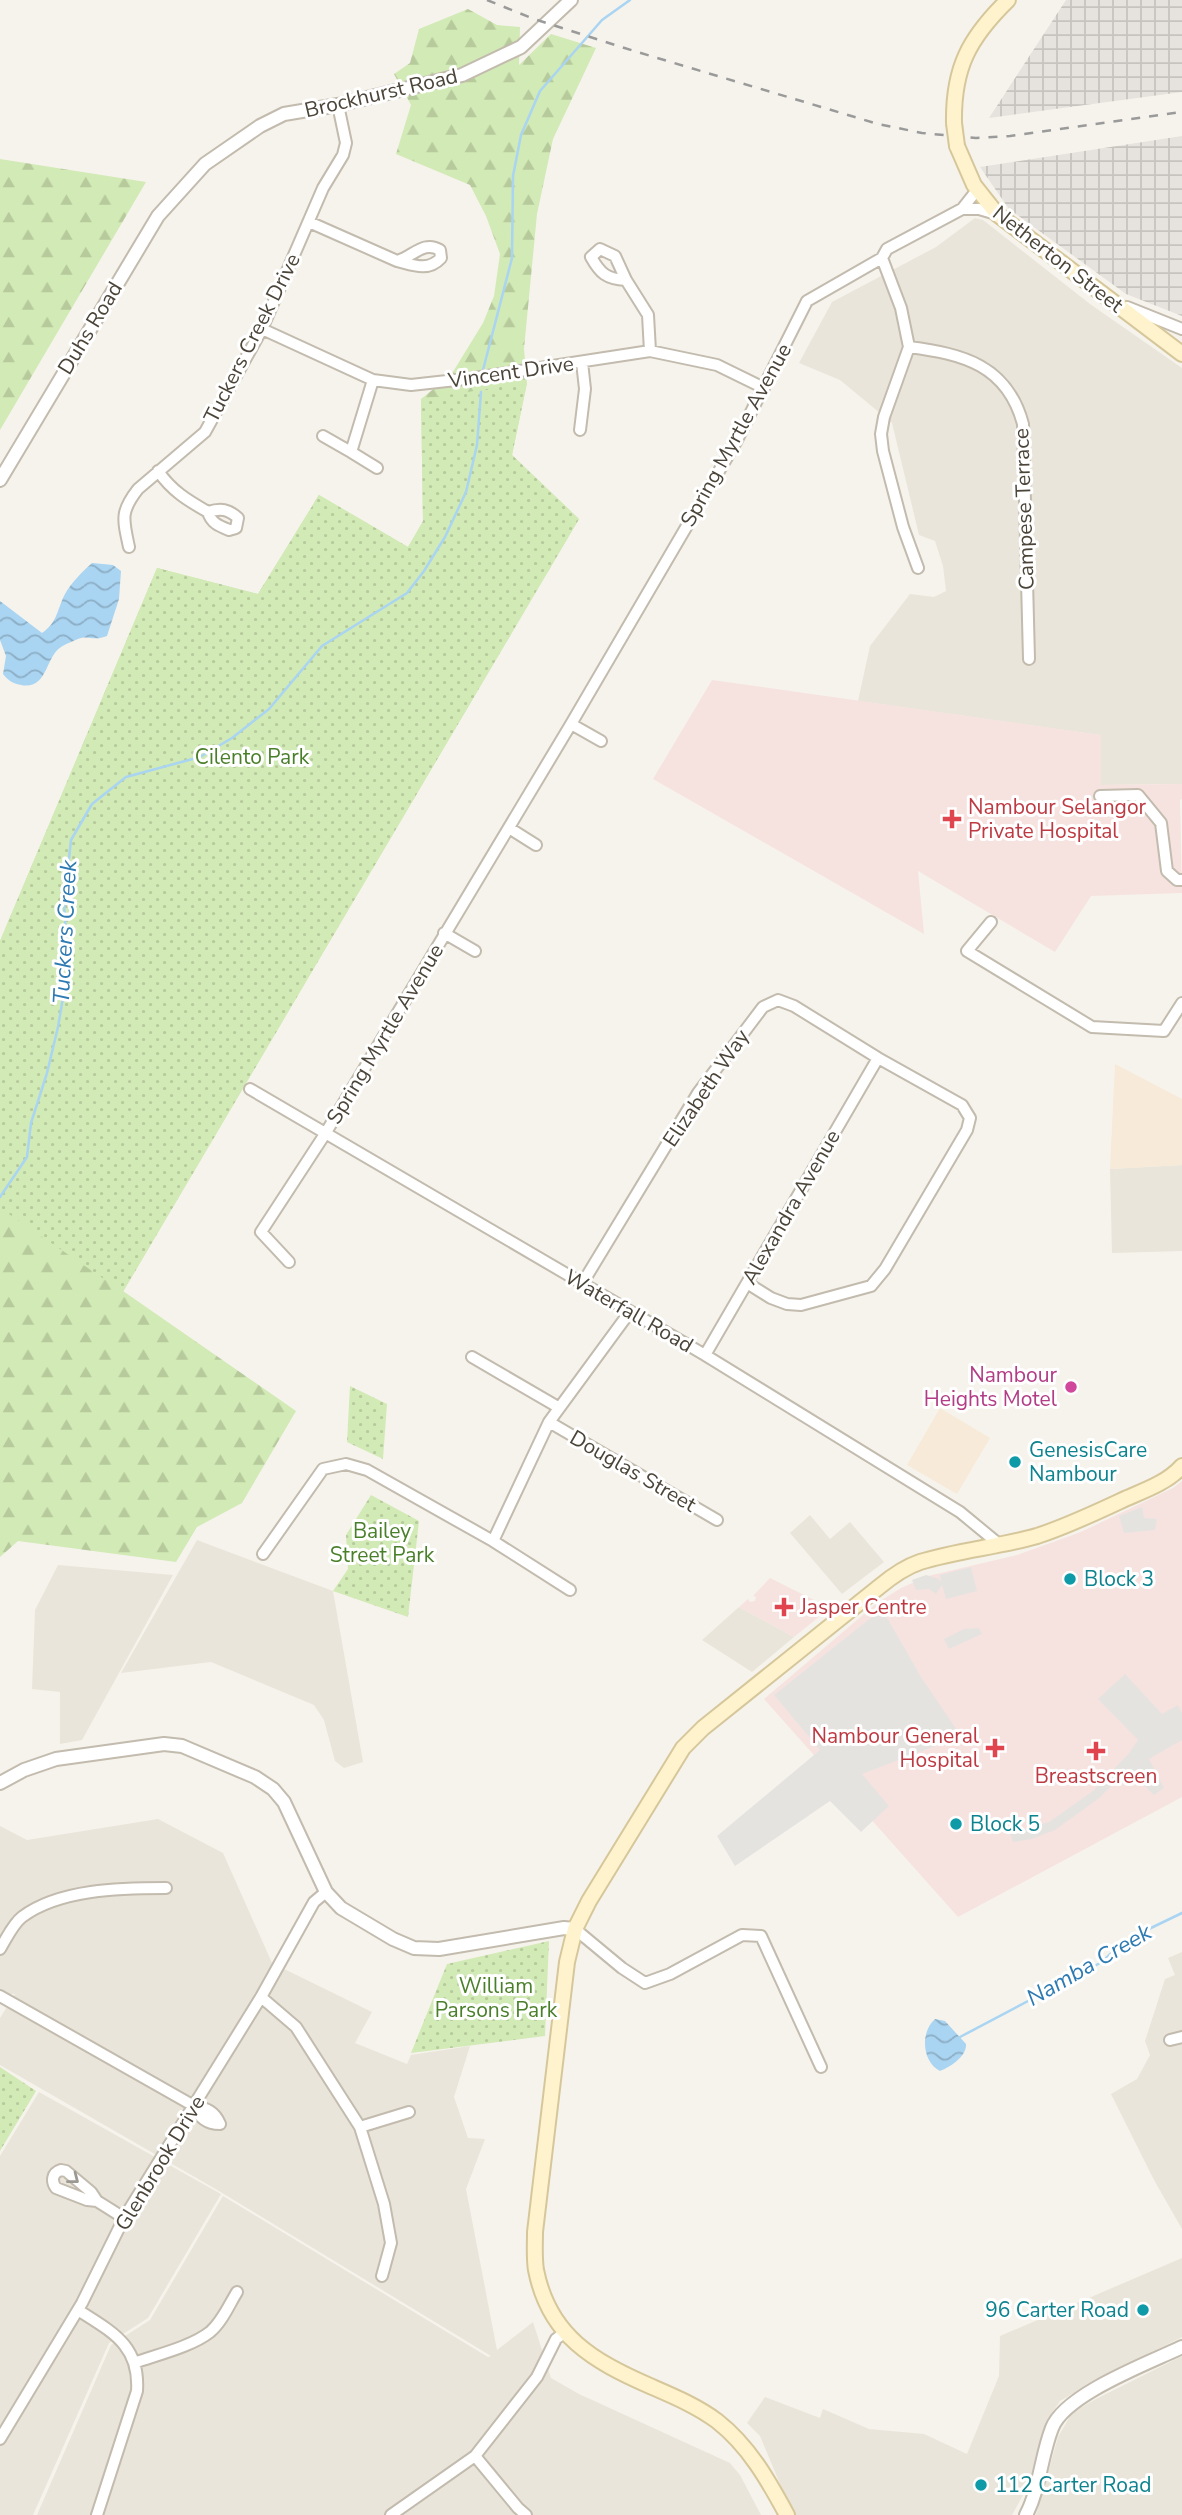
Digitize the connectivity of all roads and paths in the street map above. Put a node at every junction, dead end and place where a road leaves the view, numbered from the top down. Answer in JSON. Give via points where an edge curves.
{"nodes":[{"id":1,"x":571,"y":0,"type":"edge"},
{"id":2,"x":1008,"y":0,"type":"edge"},
{"id":3,"x":338,"y":105,"type":"junction"},
{"id":4,"x":188,"y":181,"type":"joint"},
{"id":5,"x":977,"y":190,"type":"junction"},
{"id":6,"x":962,"y":209,"type":"junction"},
{"id":7,"x":997,"y":214,"type":"junction"},
{"id":8,"x":309,"y":222,"type":"junction"},
{"id":9,"x":882,"y":258,"type":"junction"},
{"id":10,"x":397,"y":261,"type":"dead end"},
{"id":11,"x":626,"y":279,"type":"dead end"},
{"id":12,"x":1107,"y":296,"type":"junction"},
{"id":13,"x":262,"y":328,"type":"junction"},
{"id":14,"x":1182,"y":329,"type":"edge"},
{"id":15,"x":909,"y":347,"type":"junction"},
{"id":16,"x":650,"y":351,"type":"junction"},
{"id":17,"x":1182,"y":354,"type":"edge"},
{"id":18,"x":582,"y":362,"type":"junction"},
{"id":19,"x":373,"y":380,"type":"junction"},
{"id":20,"x":764,"y":388,"type":"junction"},
{"id":21,"x":580,"y":430,"type":"dead end"},
{"id":22,"x":323,"y":436,"type":"dead end"},
{"id":23,"x":351,"y":452,"type":"junction"},
{"id":24,"x":377,"y":467,"type":"dead end"},
{"id":25,"x":158,"y":471,"type":"junction"},
{"id":26,"x":0,"y":480,"type":"edge"},
{"id":27,"x":208,"y":512,"type":"dead end"},
{"id":28,"x":129,"y":547,"type":"dead end"},
{"id":29,"x":918,"y":568,"type":"dead end"},
{"id":30,"x":1029,"y":659,"type":"dead end"},
{"id":31,"x":571,"y":724,"type":"junction"},
{"id":32,"x":601,"y":741,"type":"dead end"},
{"id":33,"x":1100,"y":796,"type":"dead end"},
{"id":34,"x":509,"y":828,"type":"junction"},
{"id":35,"x":536,"y":845,"type":"dead end"},
{"id":36,"x":1182,"y":880,"type":"edge"},
{"id":37,"x":991,"y":922,"type":"dead end"},
{"id":38,"x":444,"y":933,"type":"junction"},
{"id":39,"x":475,"y":951,"type":"dead end"},
{"id":40,"x":1182,"y":1003,"type":"edge"},
{"id":41,"x":878,"y":1058,"type":"junction"},
{"id":42,"x":250,"y":1089,"type":"dead end"},
{"id":43,"x":325,"y":1134,"type":"junction"},
{"id":44,"x":289,"y":1262,"type":"dead end"},
{"id":45,"x":747,"y":1283,"type":"junction"},
{"id":46,"x":582,"y":1284,"type":"junction"},
{"id":47,"x":629,"y":1313,"type":"junction"},
{"id":48,"x":705,"y":1355,"type":"junction"},
{"id":49,"x":472,"y":1357,"type":"dead end"},
{"id":50,"x":558,"y":1408,"type":"junction"},
{"id":51,"x":549,"y":1422,"type":"junction"},
{"id":52,"x":1182,"y":1466,"type":"edge"},
{"id":53,"x":717,"y":1521,"type":"dead end"},
{"id":54,"x":493,"y":1541,"type":"junction"},
{"id":55,"x":1000,"y":1545,"type":"junction"},
{"id":56,"x":263,"y":1555,"type":"dead end"},
{"id":57,"x":570,"y":1590,"type":"dead end"},
{"id":58,"x":0,"y":1783,"type":"edge"},
{"id":59,"x":166,"y":1888,"type":"dead end"},
{"id":60,"x":326,"y":1892,"type":"junction"},
{"id":61,"x":575,"y":1929,"type":"junction"},
{"id":62,"x":0,"y":1948,"type":"edge"},
{"id":63,"x":0,"y":1996,"type":"edge"},
{"id":64,"x":261,"y":1997,"type":"junction"},
{"id":65,"x":821,"y":2067,"type":"dead end"},
{"id":66,"x":194,"y":2106,"type":"junction"},
{"id":67,"x":409,"y":2112,"type":"dead end"},
{"id":68,"x":360,"y":2127,"type":"junction"},
{"id":69,"x":97,"y":2202,"type":"dead end"},
{"id":70,"x":124,"y":2218,"type":"junction"},
{"id":71,"x":382,"y":2276,"type":"dead end"},
{"id":72,"x":237,"y":2292,"type":"dead end"},
{"id":73,"x":78,"y":2310,"type":"junction"},
{"id":74,"x":564,"y":2333,"type":"junction"},
{"id":75,"x":1182,"y":2347,"type":"edge"},
{"id":76,"x":134,"y":2363,"type":"junction"},
{"id":77,"x":0,"y":2439,"type":"edge"},
{"id":78,"x":475,"y":2456,"type":"junction"},
{"id":79,"x":97,"y":2515,"type":"edge"},
{"id":80,"x":391,"y":2515,"type":"edge"},
{"id":81,"x":526,"y":2515,"type":"edge"},
{"id":82,"x":787,"y":2515,"type":"edge"},
{"id":83,"x":1026,"y":2515,"type":"edge"}],
"edges":[{"from":1,"to":3,"type":"street","name":"Brockhurst Road","via":[[521,47],[462,75]]},
{"from":2,"to":5,"type":"main road","name":"Netherton Street","bridge":true,"via":[[981,29],[957,78],[957,146]]},
{"from":3,"to":4,"type":"street","name":"Brockhurst Road","via":[[284,114],[260,126]]},
{"from":3,"to":8,"type":"street","name":"Tuckers Creek Drive","via":[[346,143]]},
{"from":4,"to":26,"type":"street","name":"Duhs Road","via":[[158,216]]},
{"from":5,"to":6,"type":"street","name":"Spring Myrtle Avenue"},
{"from":5,"to":7,"type":"main road","name":"Netherton Street"},
{"from":6,"to":7,"type":"street"},
{"from":6,"to":9,"type":"street","name":"Spring Myrtle Avenue","via":[[887,249]]},
{"from":7,"to":12,"type":"main road","name":"Netherton Street"},
{"from":8,"to":10,"type":"street"},
{"from":8,"to":13,"type":"street","name":"Tuckers Creek Drive"},
{"from":9,"to":15,"type":"street","via":[[901,308]]},
{"from":9,"to":20,"type":"street","name":"Spring Myrtle Avenue","via":[[807,301]]},
{"from":11,"to":16,"type":"street","via":[[648,315]]},
{"from":12,"to":14,"type":"street"},
{"from":12,"to":17,"type":"main road","name":"Netherton Street"},
{"from":13,"to":19,"type":"street","name":"Vincent Drive"},
{"from":13,"to":25,"type":"street","name":"Tuckers Creek Drive","via":[[205,432]]},
{"from":15,"to":29,"type":"street","via":[[881,434]]},
{"from":15,"to":30,"type":"street","name":"Campese Terrace","via":[[970,360],[996,375],[1019,410]]},
{"from":16,"to":18,"type":"street","name":"Vincent Drive"},
{"from":16,"to":20,"type":"street","name":"Vincent Drive","via":[[717,365]]},
{"from":18,"to":19,"type":"street","name":"Vincent Drive","via":[[411,385]]},
{"from":18,"to":21,"type":"street","via":[[585,389]]},
{"from":19,"to":23,"type":"street"},
{"from":20,"to":31,"type":"street","name":"Spring Myrtle Avenue"},
{"from":22,"to":23,"type":"street"},
{"from":23,"to":24,"type":"street"},
{"from":25,"to":27,"type":"street","via":[[185,500]]},
{"from":25,"to":28,"type":"street","name":"Tuckers Creek Drive","via":[[124,509]]},
{"from":31,"to":32,"type":"street"},
{"from":31,"to":34,"type":"street","name":"Spring Myrtle Avenue"},
{"from":33,"to":36,"type":"street","via":[[1138,795],[1161,823],[1167,871]]},
{"from":34,"to":35,"type":"street"},
{"from":34,"to":38,"type":"street","name":"Spring Myrtle Avenue"},
{"from":37,"to":40,"type":"street","via":[[967,951],[1092,1027],[1164,1031]]},
{"from":38,"to":39,"type":"street","name":"Spring Myrtle Avenue"},
{"from":38,"to":43,"type":"street","name":"Spring Myrtle Avenue"},
{"from":41,"to":45,"type":"street","name":"Alexandra Avenue"},
{"from":41,"to":45,"type":"street","name":"Elizabeth Way","via":[[962,1105],[970,1118],[967,1130],[871,1286],[801,1305],[771,1298]]},
{"from":41,"to":46,"type":"street","name":"Elizabeth Way","via":[[794,1006],[778,1000],[763,1007],[698,1093]]},
{"from":42,"to":43,"type":"street","name":"Waterfall Road"},
{"from":43,"to":44,"type":"street","name":"Spring Myrtle Avenue","via":[[261,1232]]},
{"from":43,"to":46,"type":"street","name":"Waterfall Road"},
{"from":45,"to":48,"type":"street","name":"Alexandra Avenue"},
{"from":46,"to":47,"type":"street","name":"Waterfall Road"},
{"from":47,"to":48,"type":"street","name":"Waterfall Road"},
{"from":47,"to":50,"type":"street"},
{"from":48,"to":55,"type":"street","name":"Waterfall Road","via":[[960,1512]]},
{"from":49,"to":50,"type":"street"},
{"from":50,"to":51,"type":"street"},
{"from":51,"to":53,"type":"street","name":"Douglas Street"},
{"from":51,"to":54,"type":"street"},
{"from":52,"to":55,"type":"main road","via":[[1150,1488],[1081,1520]]},
{"from":54,"to":56,"type":"street","via":[[367,1470],[346,1464],[323,1469]]},
{"from":54,"to":57,"type":"street"},
{"from":55,"to":61,"type":"main road","via":[[919,1562],[895,1574],[703,1728],[671,1764]]},
{"from":58,"to":60,"type":"street","via":[[56,1759],[164,1744],[182,1746],[273,1789],[284,1802]]},
{"from":59,"to":62,"type":"street","via":[[125,1888],[58,1898],[20,1918]]},
{"from":60,"to":61,"type":"street","via":[[341,1908],[393,1939],[426,1950]]},
{"from":60,"to":64,"type":"street","name":"Glenbrook Drive","via":[[314,1902]]},
{"from":61,"to":65,"type":"street","via":[[645,1983],[743,1935],[761,1936]]},
{"from":61,"to":74,"type":"main road","via":[[567,1962],[534,2232],[535,2268],[545,2303]]},
{"from":63,"to":66,"type":"street"},
{"from":64,"to":66,"type":"street","name":"Glenbrook Drive"},
{"from":64,"to":68,"type":"street","via":[[296,2027]]},
{"from":66,"to":70,"type":"street","name":"Glenbrook Drive"},
{"from":67,"to":68,"type":"street"},
{"from":68,"to":71,"type":"street","via":[[391,2243]]},
{"from":69,"to":70,"type":"street"},
{"from":70,"to":73,"type":"street","name":"Glenbrook Drive"},
{"from":72,"to":76,"type":"street","via":[[210,2332]]},
{"from":73,"to":76,"type":"street","via":[[115,2334]]},
{"from":73,"to":77,"type":"street","name":"Glenbrook Drive"},
{"from":74,"to":78,"type":"street","via":[[556,2339],[537,2377]]},
{"from":74,"to":82,"type":"main road","via":[[609,2368],[677,2398],[719,2423],[746,2449]]},
{"from":75,"to":83,"type":"street","via":[[1080,2398],[1062,2412],[1052,2428]]},
{"from":76,"to":79,"type":"street","via":[[137,2391]]},
{"from":78,"to":80,"type":"street"},
{"from":78,"to":81,"type":"street"}]}
